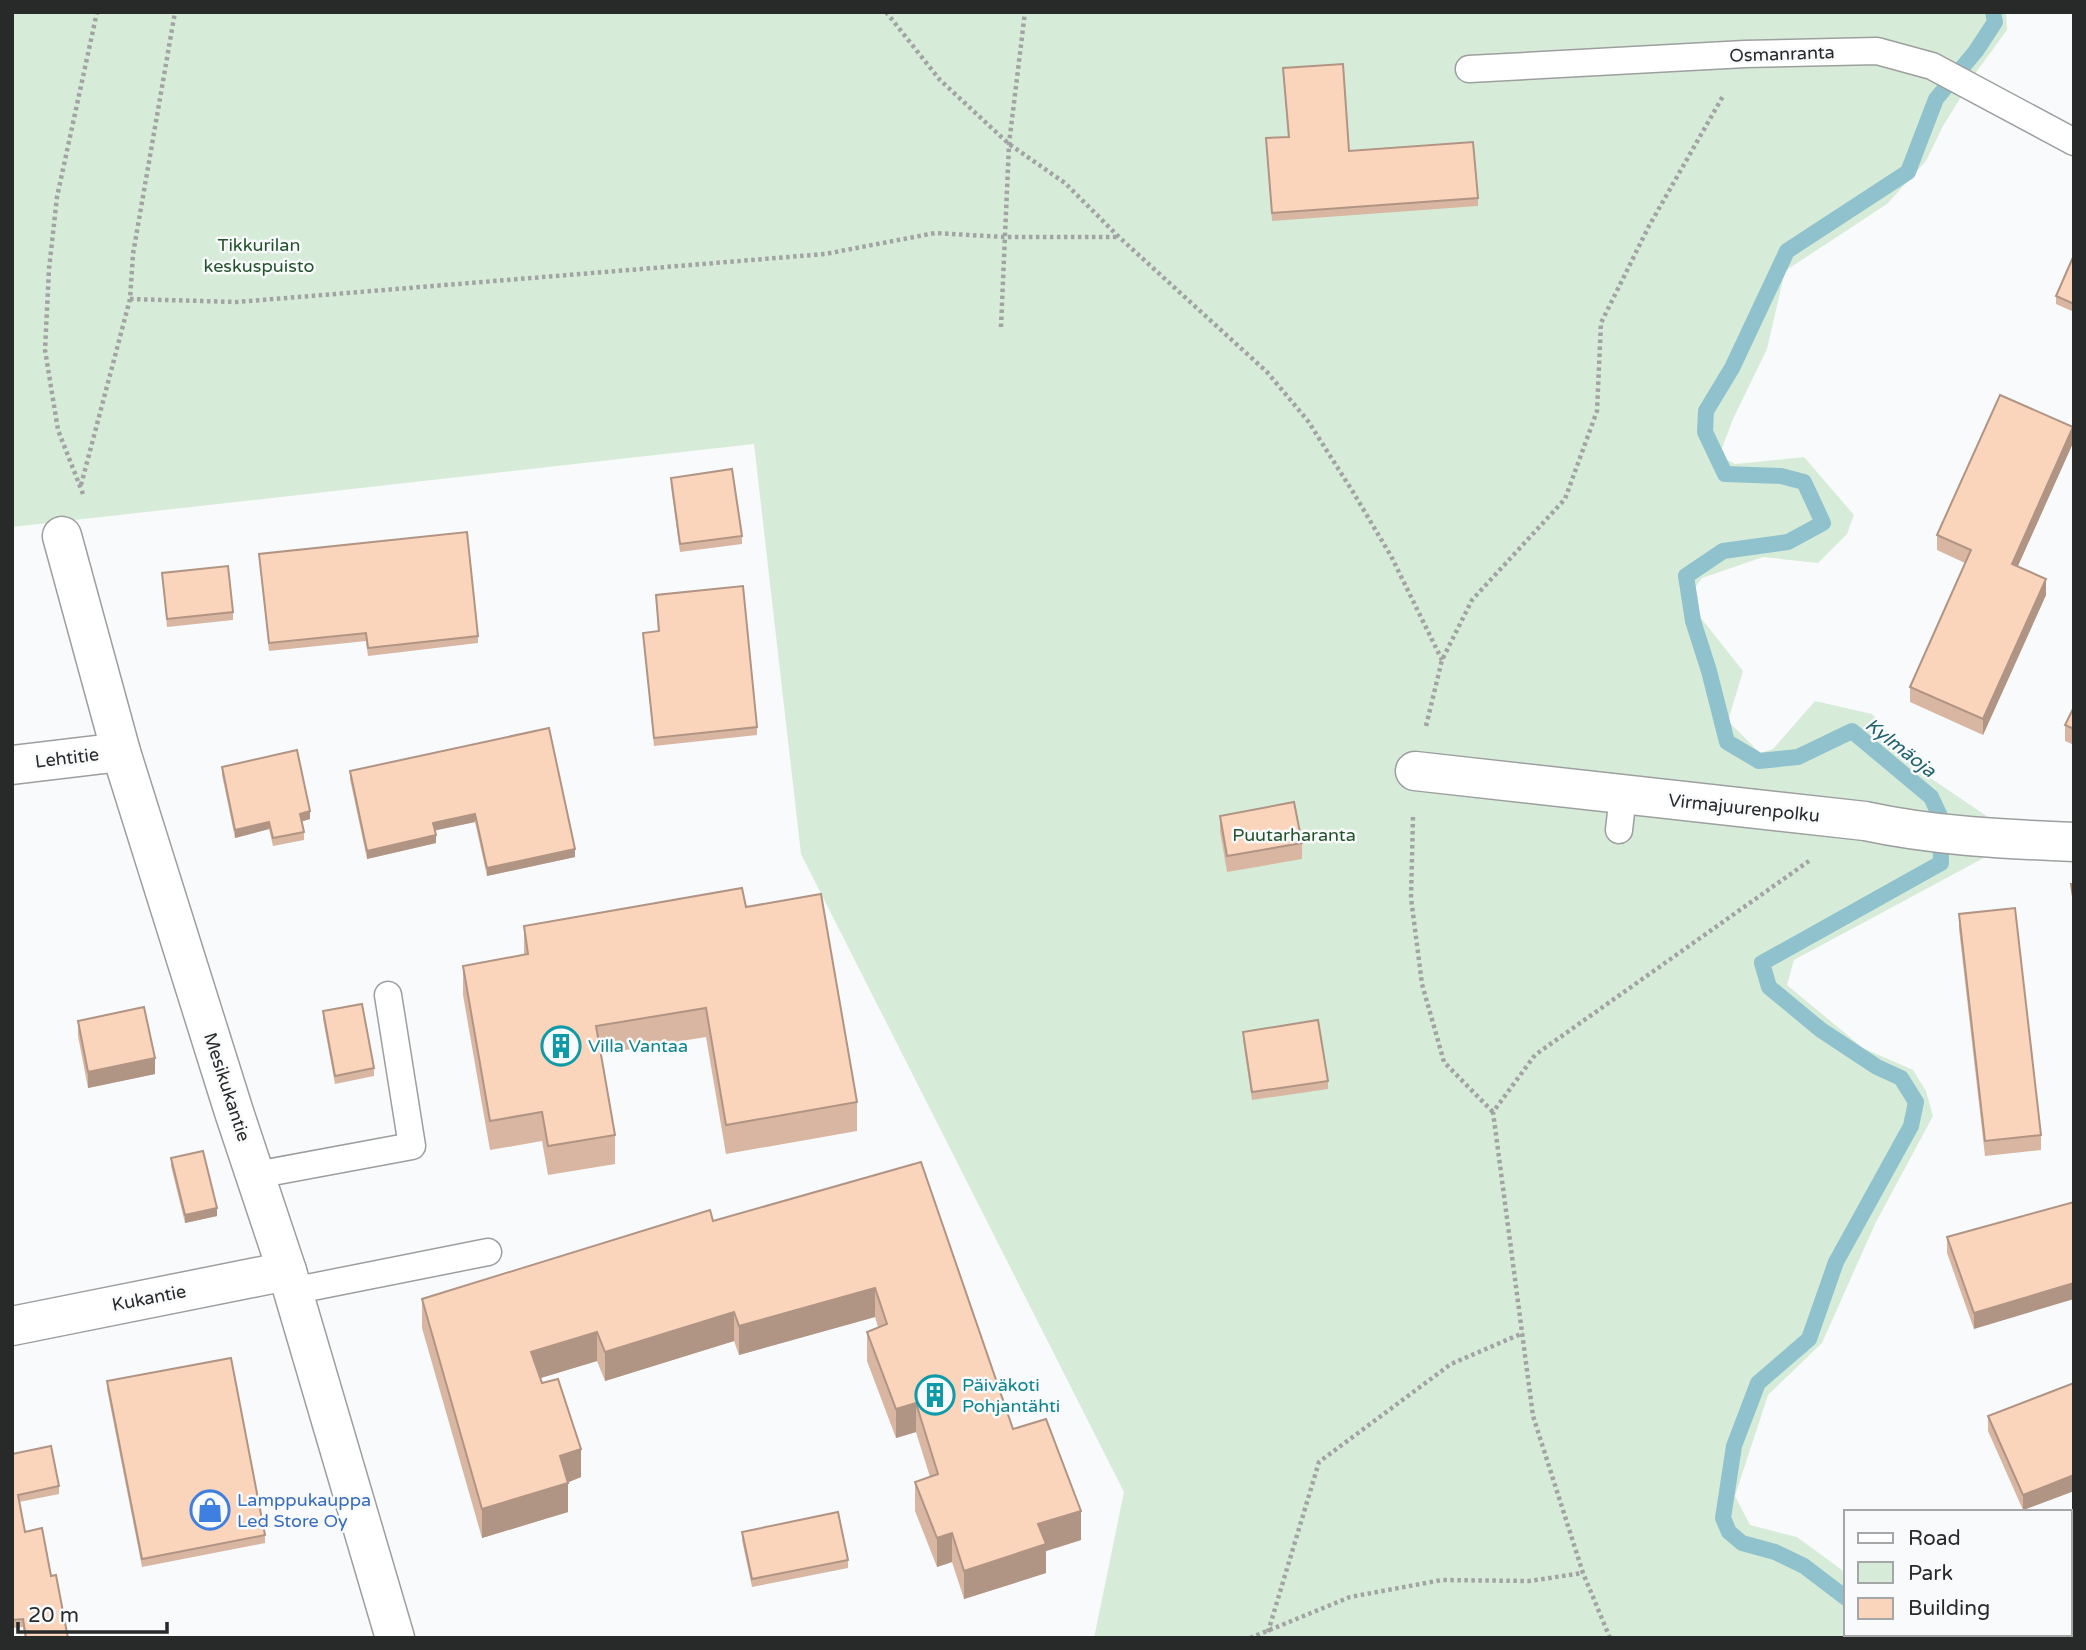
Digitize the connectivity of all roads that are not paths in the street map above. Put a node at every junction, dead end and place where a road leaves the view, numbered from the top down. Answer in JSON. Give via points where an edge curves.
{"nodes":[{"id":1,"x":1469,"y":69,"type":"dead end"},
{"id":2,"x":2074,"y":142,"type":"edge"},
{"id":3,"x":62,"y":536,"type":"dead end"},
{"id":4,"x":121,"y":752,"type":"junction"},
{"id":5,"x":12,"y":765,"type":"edge"},
{"id":6,"x":1415,"y":771,"type":"road end"},
{"id":7,"x":2074,"y":842,"type":"edge"},
{"id":8,"x":388,"y":995,"type":"dead end"},
{"id":9,"x":256,"y":1175,"type":"junction"},
{"id":10,"x":488,"y":1251,"type":"dead end"},
{"id":11,"x":289,"y":1281,"type":"junction"},
{"id":12,"x":12,"y":1326,"type":"edge"},
{"id":13,"x":395,"y":1638,"type":"edge"}],
"edges":[{"from":1,"to":2,"type":"lane","name":"Osmanranta","via":[[1877,51],[1931,66]]},
{"from":3,"to":4,"type":"street","name":"Mesikukantie"},
{"from":4,"to":5,"type":"street","name":"Lehtitie"},
{"from":4,"to":9,"type":"street","name":"Mesikukantie"},
{"from":6,"to":7,"type":"street","name":"Virmajuurenpolku","via":[[1621,812],[1865,821],[1978,838]]},
{"from":8,"to":9,"type":"lane","via":[[412,1146]]},
{"from":9,"to":11,"type":"street","name":"Mesikukantie"},
{"from":10,"to":11,"type":"lane"},
{"from":11,"to":12,"type":"street","name":"Kukantie"},
{"from":11,"to":13,"type":"street","name":"Mesikukantie"}]}
